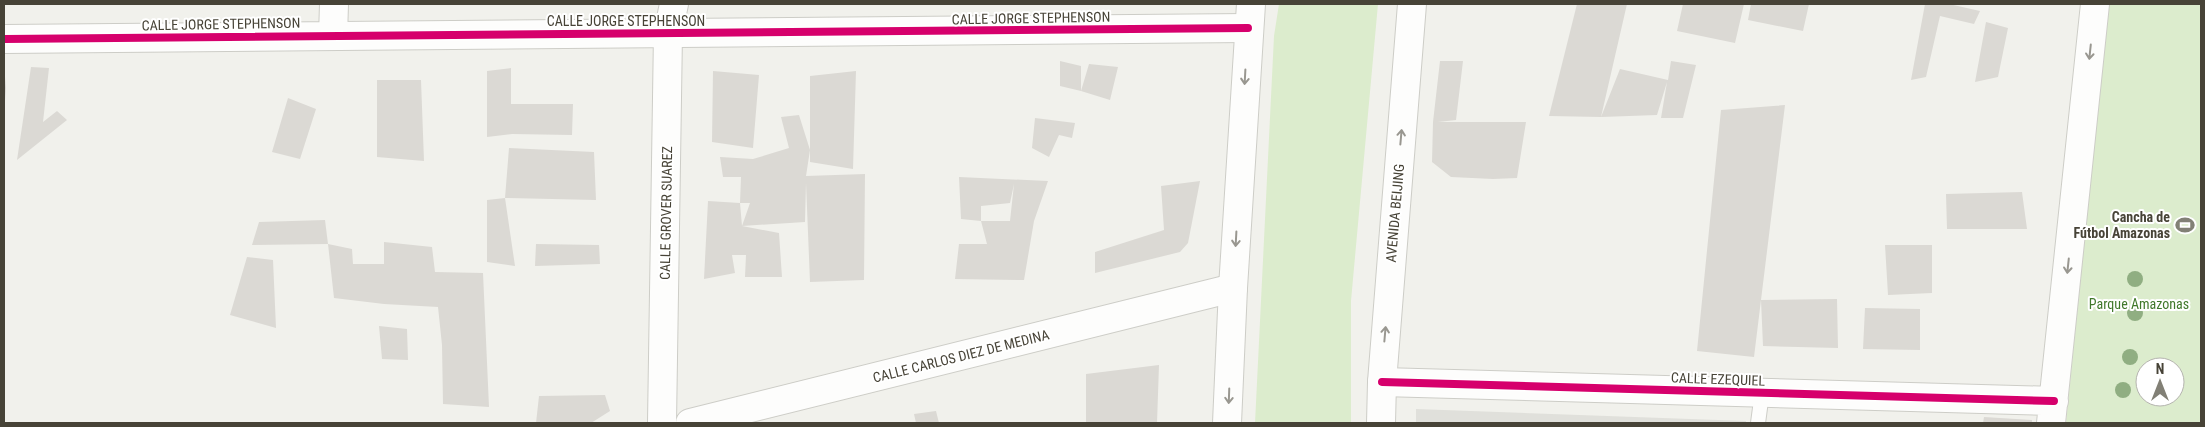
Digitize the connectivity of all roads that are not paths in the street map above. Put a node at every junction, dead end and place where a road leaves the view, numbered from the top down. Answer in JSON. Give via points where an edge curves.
{"nodes":[{"id":1,"x":334,"y":4,"type":"edge"},
{"id":2,"x":674,"y":4,"type":"edge"},
{"id":3,"x":1412,"y":4,"type":"edge"},
{"id":4,"x":2095,"y":4,"type":"edge"},
{"id":5,"x":1250,"y":16,"type":"edge"},
{"id":6,"x":668,"y":34,"type":"junction"},
{"id":7,"x":332,"y":36,"type":"junction"},
{"id":8,"x":4,"y":38,"type":"edge"},
{"id":9,"x":1233,"y":288,"type":"junction"},
{"id":10,"x":1382,"y":382,"type":"junction"},
{"id":11,"x":1762,"y":392,"type":"junction"},
{"id":12,"x":2052,"y":412,"type":"edge"},
{"id":13,"x":662,"y":423,"type":"edge"},
{"id":14,"x":690,"y":423,"type":"edge"},
{"id":15,"x":1227,"y":423,"type":"edge"},
{"id":16,"x":1381,"y":423,"type":"edge"},
{"id":17,"x":1758,"y":423,"type":"edge"}],
"edges":[{"from":1,"to":7,"type":"street"},
{"from":2,"to":6,"type":"street","name":"CALLE GROVER SUAREZ"},
{"from":10,"to":3,"type":"street","name":"AVENIDA BEIJING","one_way":true},
{"from":4,"to":12,"type":"street","one_way":true},
{"from":5,"to":6,"type":"street","name":"CALLE JORGE STEPHENSON"},
{"from":5,"to":9,"type":"street","one_way":true},
{"from":6,"to":7,"type":"street","name":"CALLE JORGE STEPHENSON"},
{"from":6,"to":13,"type":"street","name":"CALLE GROVER SUAREZ"},
{"from":7,"to":8,"type":"street","name":"CALLE JORGE STEPHENSON"},
{"from":9,"to":14,"type":"street","name":"CALLE CARLOS DIEZ DE MEDINA"},
{"from":9,"to":15,"type":"street","one_way":true},
{"from":10,"to":11,"type":"street","name":"CALLE EZEQUIEL"},
{"from":10,"to":16,"type":"street","name":"AVENIDA BEIJING"},
{"from":11,"to":12,"type":"street","name":"CALLE EZEQUIEL"},
{"from":11,"to":17,"type":"lane"}]}
